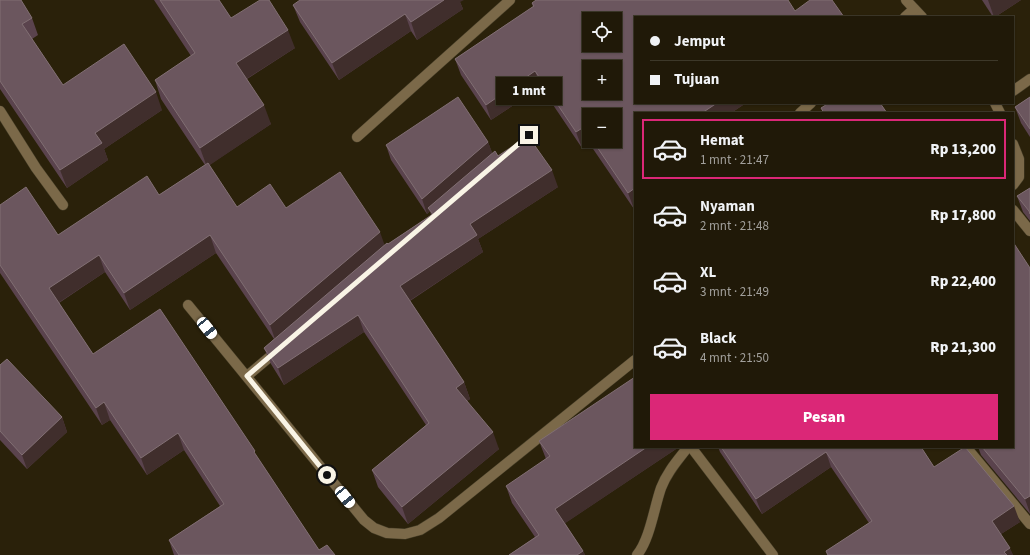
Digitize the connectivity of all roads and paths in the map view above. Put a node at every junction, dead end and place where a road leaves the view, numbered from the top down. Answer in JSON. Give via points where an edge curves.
{"nodes":[{"id":1,"x":510,"y":0,"type":"edge"},
{"id":2,"x":906,"y":0,"type":"edge"},
{"id":3,"x":914,"y":9,"type":"junction"},
{"id":4,"x":906,"y":16,"type":"edge"},
{"id":5,"x":921,"y":16,"type":"edge"},
{"id":6,"x":1030,"y":79,"type":"edge"},
{"id":7,"x":1014,"y":90,"type":"edge"},
{"id":8,"x":809,"y":104,"type":"edge"},
{"id":9,"x":0,"y":111,"type":"edge"},
{"id":10,"x":801,"y":112,"type":"edge"},
{"id":11,"x":357,"y":137,"type":"dead end"},
{"id":12,"x":1014,"y":146,"type":"edge"},
{"id":13,"x":1014,"y":184,"type":"edge"},
{"id":14,"x":63,"y":205,"type":"dead end"},
{"id":15,"x":1014,"y":211,"type":"edge"},
{"id":16,"x":1030,"y":231,"type":"edge"},
{"id":17,"x":188,"y":305,"type":"dead end"},
{"id":18,"x":283,"y":345,"type":"edge"},
{"id":19,"x":634,"y":361,"type":"edge"},
{"id":20,"x":247,"y":376,"type":"junction"},
{"id":21,"x":689,"y":448,"type":"edge"},
{"id":22,"x":691,"y":448,"type":"edge"},
{"id":23,"x":967,"y":448,"type":"edge"},
{"id":24,"x":1030,"y":524,"type":"edge"},
{"id":25,"x":637,"y":555,"type":"edge"},
{"id":26,"x":773,"y":555,"type":"edge"}],
"edges":[{"from":1,"to":11,"type":"street"},
{"from":2,"to":3,"type":"street"},
{"from":3,"to":4,"type":"street"},
{"from":3,"to":5,"type":"street"},
{"from":6,"to":7,"type":"street"},
{"from":8,"to":10,"type":"street"},
{"from":9,"to":14,"type":"street"},
{"from":12,"to":13,"type":"street","via":[[1019,159],[1019,177]]},
{"from":15,"to":16,"type":"street"},
{"from":17,"to":20,"type":"street"},
{"from":18,"to":20,"type":"street"},
{"from":19,"to":20,"type":"street","via":[[439,518],[420,530],[405,534],[374,528],[364,520]]},
{"from":21,"to":25,"type":"street","via":[[670,469],[661,488],[645,540]]},
{"from":22,"to":26,"type":"street"},
{"from":23,"to":24,"type":"street"}]}
